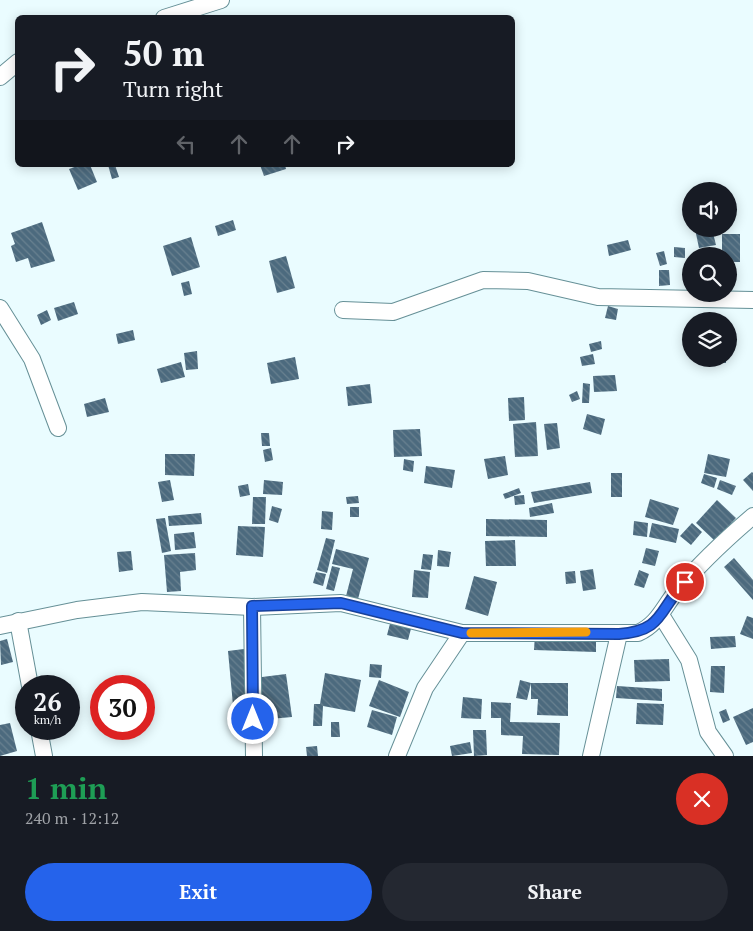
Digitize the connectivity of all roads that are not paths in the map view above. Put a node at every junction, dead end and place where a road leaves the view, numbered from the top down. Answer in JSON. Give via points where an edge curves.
{"nodes":[{"id":1,"x":221,"y":0,"type":"edge"},
{"id":2,"x":174,"y":15,"type":"edge"},
{"id":3,"x":15,"y":65,"type":"edge"},
{"id":4,"x":0,"y":78,"type":"edge"},
{"id":5,"x":753,"y":300,"type":"edge"},
{"id":6,"x":0,"y":308,"type":"edge"},
{"id":7,"x":343,"y":310,"type":"dead end"},
{"id":8,"x":58,"y":428,"type":"dead end"},
{"id":9,"x":753,"y":516,"type":"edge"},
{"id":10,"x":252,"y":606,"type":"junction"},
{"id":11,"x":661,"y":615,"type":"junction"},
{"id":12,"x":18,"y":621,"type":"junction"},
{"id":13,"x":0,"y":626,"type":"edge"},
{"id":14,"x":462,"y":633,"type":"junction"},
{"id":15,"x":619,"y":634,"type":"junction"},
{"id":16,"x":28,"y":675,"type":"edge"},
{"id":17,"x":41,"y":740,"type":"edge"},
{"id":18,"x":44,"y":756,"type":"edge"},
{"id":19,"x":254,"y":756,"type":"edge"},
{"id":20,"x":397,"y":756,"type":"edge"},
{"id":21,"x":592,"y":756,"type":"edge"},
{"id":22,"x":725,"y":756,"type":"edge"}],
"edges":[{"from":1,"to":2,"type":"street"},
{"from":3,"to":4,"type":"street"},
{"from":5,"to":7,"type":"street","via":[[598,297],[528,281],[483,280],[393,312]]},
{"from":6,"to":8,"type":"street","via":[[32,358]]},
{"from":9,"to":11,"type":"street","via":[[722,542],[675,592]]},
{"from":10,"to":12,"type":"street","via":[[142,602]]},
{"from":10,"to":14,"type":"street","via":[[341,603]]},
{"from":10,"to":19,"type":"street"},
{"from":11,"to":15,"type":"street","via":[[650,628],[638,633]]},
{"from":11,"to":22,"type":"street","via":[[689,660],[708,732]]},
{"from":12,"to":13,"type":"street"},
{"from":12,"to":16,"type":"street"},
{"from":14,"to":15,"type":"street"},
{"from":14,"to":20,"type":"street","via":[[425,688]]},
{"from":15,"to":21,"type":"street"},
{"from":17,"to":18,"type":"street"}]}
